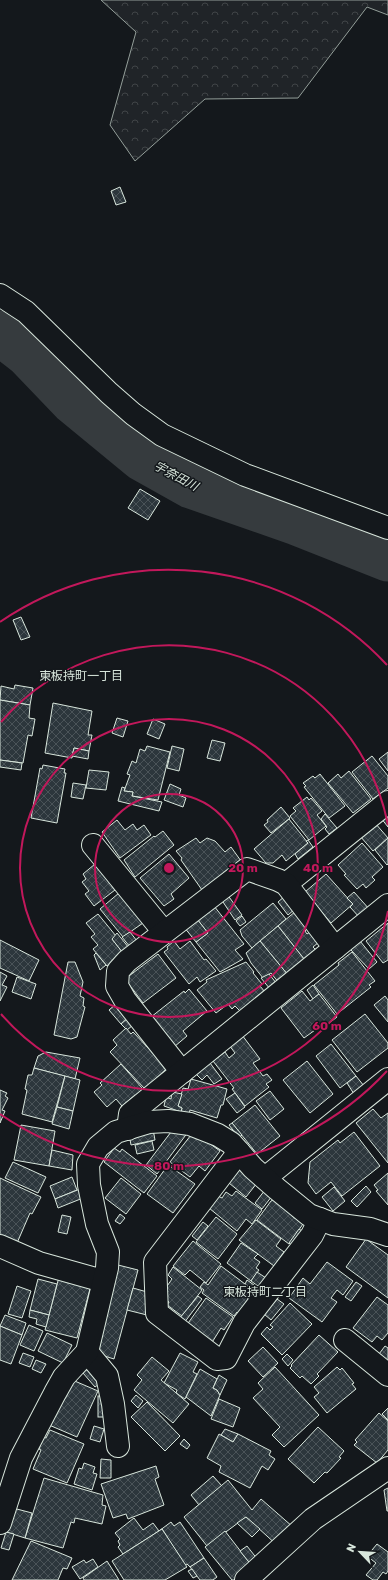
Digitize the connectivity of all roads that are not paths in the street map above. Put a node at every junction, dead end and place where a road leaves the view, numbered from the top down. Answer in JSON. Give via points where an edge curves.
{"nodes":[{"id":1,"x":0,"y":295,"type":"edge"},
{"id":2,"x":388,"y":528,"type":"edge"},
{"id":3,"x":388,"y":802,"type":"edge"},
{"id":4,"x":93,"y":845,"type":"dead end"},
{"id":5,"x":286,"y":884,"type":"junction"},
{"id":6,"x":388,"y":905,"type":"edge"},
{"id":7,"x":164,"y":932,"type":"junction"},
{"id":8,"x":335,"y":948,"type":"junction"},
{"id":9,"x":182,"y":1072,"type":"junction"},
{"id":10,"x":388,"y":1079,"type":"edge"},
{"id":11,"x":128,"y":1129,"type":"junction"},
{"id":12,"x":239,"y":1152,"type":"junction"},
{"id":13,"x":265,"y":1178,"type":"junction"},
{"id":14,"x":320,"y":1219,"type":"junction"},
{"id":15,"x":388,"y":1235,"type":"edge"},
{"id":16,"x":0,"y":1246,"type":"edge"},
{"id":17,"x":103,"y":1281,"type":"junction"},
{"id":18,"x":345,"y":1340,"type":"dead end"},
{"id":19,"x":87,"y":1352,"type":"junction"},
{"id":20,"x":388,"y":1375,"type":"edge"},
{"id":21,"x":118,"y":1446,"type":"dead end"},
{"id":22,"x":388,"y":1468,"type":"edge"},
{"id":23,"x":0,"y":1523,"type":"edge"},
{"id":24,"x":246,"y":1580,"type":"edge"}],
"edges":[{"from":1,"to":2,"type":"street","via":[[26,312],[109,393],[162,435],[245,475]]},
{"from":3,"to":5,"type":"street"},
{"from":4,"to":7,"type":"street"},
{"from":5,"to":7,"type":"street","via":[[247,869]]},
{"from":5,"to":8,"type":"street"},
{"from":6,"to":8,"type":"street"},
{"from":7,"to":9,"type":"street","via":[[118,971],[117,986],[125,1000]]},
{"from":8,"to":9,"type":"street"},
{"from":9,"to":11,"type":"street","via":[[130,1114]]},
{"from":10,"to":13,"type":"street"},
{"from":11,"to":12,"type":"street","via":[[150,1122],[190,1124],[218,1135]]},
{"from":11,"to":17,"type":"street","via":[[116,1132],[98,1147],[88,1164],[97,1224],[108,1252]]},
{"from":12,"to":13,"type":"street"},
{"from":12,"to":14,"type":"street","via":[[155,1262],[157,1313],[217,1360],[226,1358],[244,1323],[312,1235]]},
{"from":13,"to":14,"type":"street","via":[[309,1214]]},
{"from":14,"to":15,"type":"street"},
{"from":16,"to":17,"type":"street","via":[[39,1263]]},
{"from":17,"to":19,"type":"street"},
{"from":18,"to":20,"type":"street"},
{"from":19,"to":21,"type":"street","via":[[108,1376]]},
{"from":19,"to":23,"type":"street","via":[[64,1377],[21,1458]]},
{"from":22,"to":24,"type":"street","via":[[313,1519]]}]}
